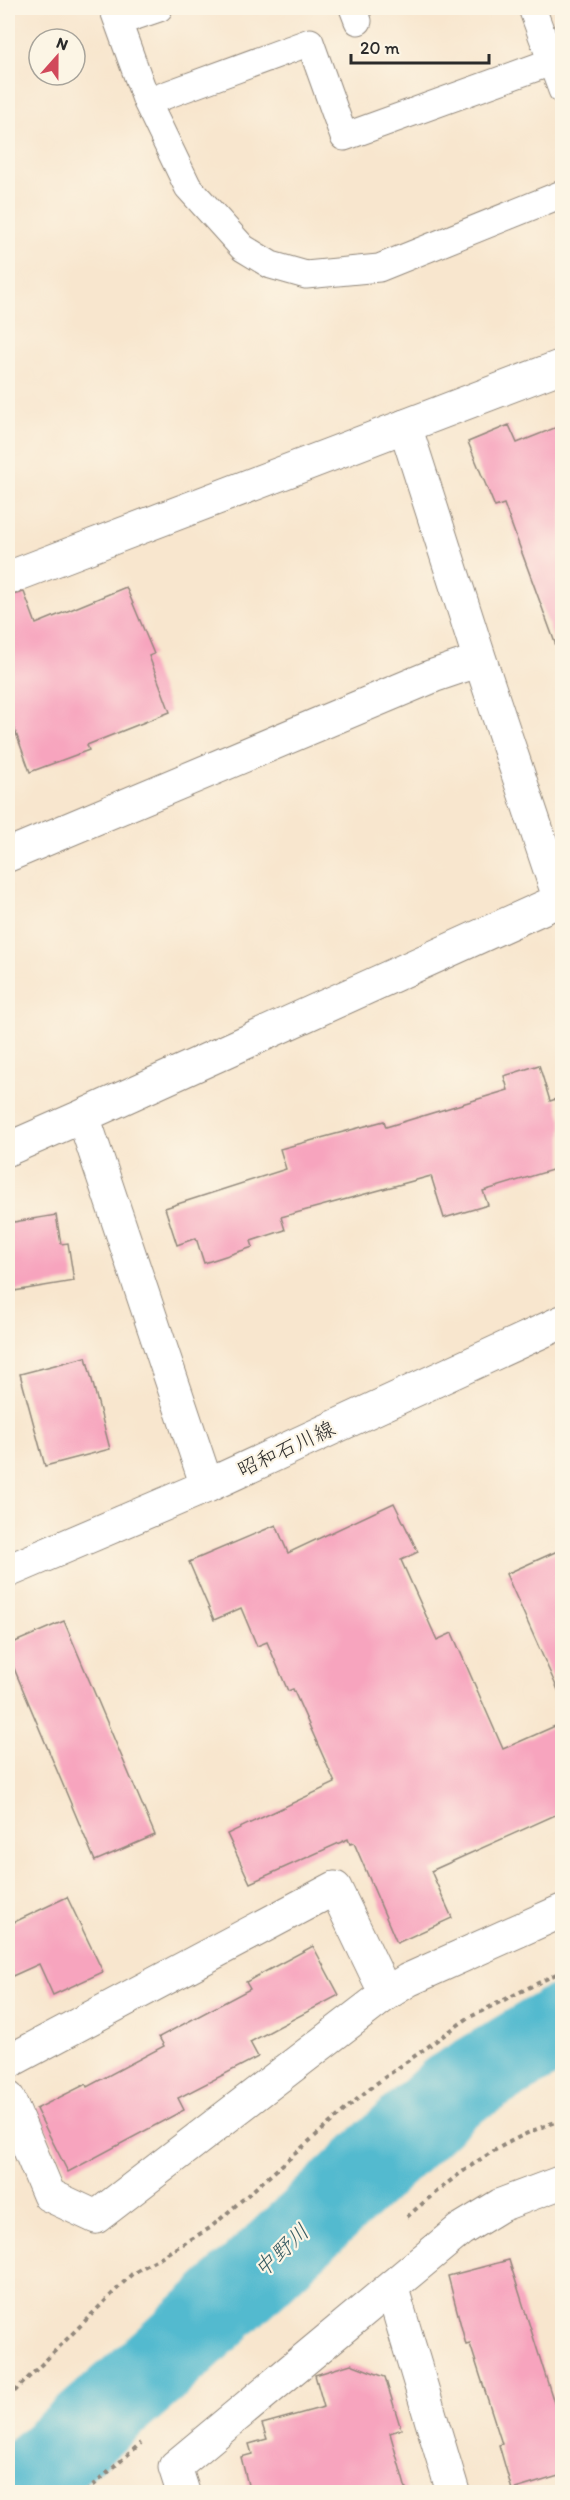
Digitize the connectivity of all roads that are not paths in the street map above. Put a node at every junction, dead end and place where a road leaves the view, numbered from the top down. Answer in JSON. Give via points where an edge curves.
{"nodes":[{"id":1,"x":159,"y":8,"type":"edge"},
{"id":2,"x":532,"y":8,"type":"edge"},
{"id":3,"x":116,"y":15,"type":"edge"},
{"id":4,"x":558,"y":60,"type":"edge"},
{"id":5,"x":562,"y":90,"type":"edge"},
{"id":6,"x":147,"y":102,"type":"junction"},
{"id":7,"x":562,"y":194,"type":"edge"},
{"id":8,"x":562,"y":366,"type":"edge"},
{"id":9,"x":405,"y":426,"type":"junction"},
{"id":10,"x":8,"y":578,"type":"edge"},
{"id":11,"x":480,"y":660,"type":"junction"},
{"id":12,"x":8,"y":855,"type":"edge"},
{"id":13,"x":83,"y":1116,"type":"junction"},
{"id":14,"x":8,"y":1149,"type":"edge"},
{"id":15,"x":562,"y":1322,"type":"edge"},
{"id":16,"x":207,"y":1486,"type":"junction"},
{"id":17,"x":8,"y":1571,"type":"edge"},
{"id":18,"x":562,"y":1911,"type":"edge"},
{"id":19,"x":386,"y":1994,"type":"junction"},
{"id":20,"x":8,"y":2062,"type":"edge"},
{"id":21,"x":8,"y":2098,"type":"edge"},
{"id":22,"x":562,"y":2182,"type":"edge"},
{"id":23,"x":392,"y":2289,"type":"junction"},
{"id":24,"x":183,"y":2493,"type":"edge"},
{"id":25,"x":453,"y":2493,"type":"edge"}],
"edges":[{"from":1,"to":3,"type":"lane"},
{"from":2,"to":4,"type":"lane"},
{"from":3,"to":6,"type":"lane"},
{"from":4,"to":5,"type":"lane"},
{"from":4,"to":6,"type":"lane","via":[[344,137],[310,42]]},
{"from":6,"to":7,"type":"lane","via":[[188,187],[212,216],[243,248],[271,264],[306,276],[379,268]]},
{"from":8,"to":9,"type":"street"},
{"from":9,"to":10,"type":"street"},
{"from":9,"to":11,"type":"street"},
{"from":11,"to":12,"type":"street","via":[[422,680]]},
{"from":11,"to":13,"type":"street","via":[[560,900]]},
{"from":13,"to":14,"type":"street"},
{"from":13,"to":16,"type":"street"},
{"from":15,"to":16,"type":"street","name":"昭和石川線"},
{"from":16,"to":17,"type":"street","name":"昭和石川線"},
{"from":18,"to":19,"type":"street","via":[[408,1980]]},
{"from":19,"to":20,"type":"street","via":[[335,1888]]},
{"from":19,"to":21,"type":"street","via":[[96,2217],[49,2194]]},
{"from":22,"to":23,"type":"street","via":[[501,2205],[460,2230]]},
{"from":23,"to":24,"type":"street","via":[[175,2467]]},
{"from":23,"to":25,"type":"street"}]}
